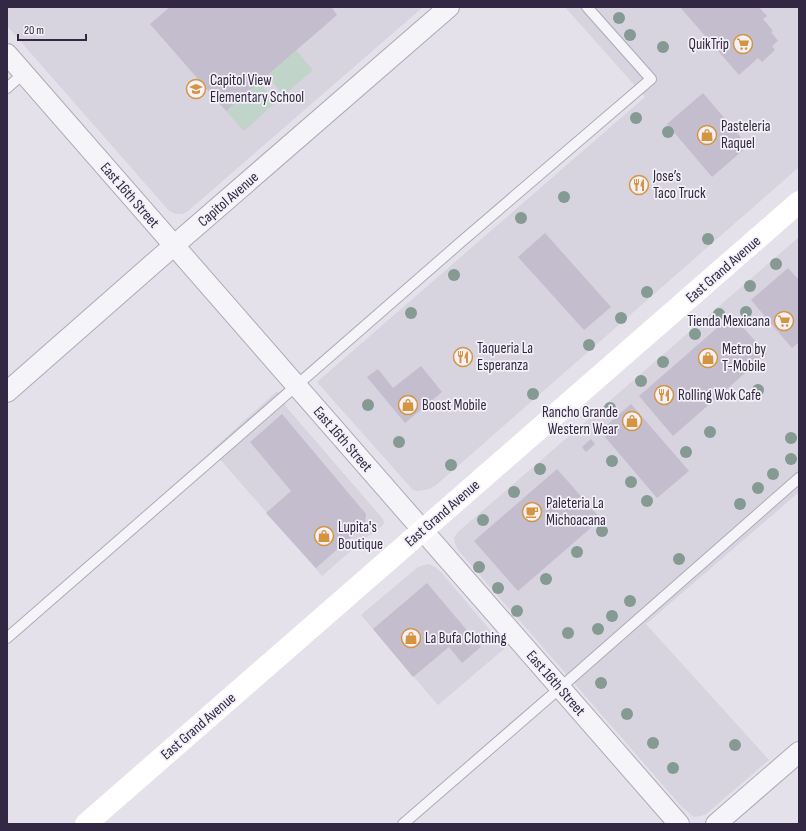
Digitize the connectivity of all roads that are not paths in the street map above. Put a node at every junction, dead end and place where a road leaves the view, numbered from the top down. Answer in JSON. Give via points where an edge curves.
{"nodes":[{"id":1,"x":449,"y":7,"type":"edge"},
{"id":2,"x":587,"y":7,"type":"edge"},
{"id":3,"x":7,"y":54,"type":"edge"},
{"id":4,"x":24,"y":74,"type":"junction"},
{"id":5,"x":7,"y":88,"type":"edge"},
{"id":6,"x":799,"y":202,"type":"edge"},
{"id":7,"x":174,"y":245,"type":"junction"},
{"id":8,"x":297,"y":386,"type":"junction"},
{"id":9,"x":7,"y":392,"type":"edge"},
{"id":10,"x":799,"y":478,"type":"edge"},
{"id":11,"x":423,"y":530,"type":"junction"},
{"id":12,"x":7,"y":638,"type":"edge"},
{"id":13,"x":560,"y":688,"type":"junction"},
{"id":14,"x":799,"y":752,"type":"edge"},
{"id":15,"x":86,"y":824,"type":"edge"},
{"id":16,"x":403,"y":824,"type":"edge"},
{"id":17,"x":679,"y":824,"type":"edge"},
{"id":18,"x":716,"y":824,"type":"edge"}],
"edges":[{"from":1,"to":7,"type":"street","name":"Capitol Avenue"},
{"from":2,"to":8,"type":"lane","via":[[651,79]]},
{"from":3,"to":4,"type":"street","name":"East 16th Street"},
{"from":4,"to":5,"type":"lane"},
{"from":4,"to":7,"type":"street","name":"East 16th Street"},
{"from":6,"to":11,"type":"main road","name":"East Grand Avenue"},
{"from":7,"to":8,"type":"street","name":"East 16th Street"},
{"from":7,"to":9,"type":"street","name":"Capitol Avenue"},
{"from":8,"to":11,"type":"street","name":"East 16th Street"},
{"from":8,"to":12,"type":"lane"},
{"from":10,"to":13,"type":"lane"},
{"from":11,"to":13,"type":"street","name":"East 16th Street"},
{"from":11,"to":15,"type":"main road","name":"East Grand Avenue"},
{"from":13,"to":16,"type":"lane"},
{"from":13,"to":17,"type":"street","name":"East 16th Street"},
{"from":14,"to":18,"type":"street"}]}
